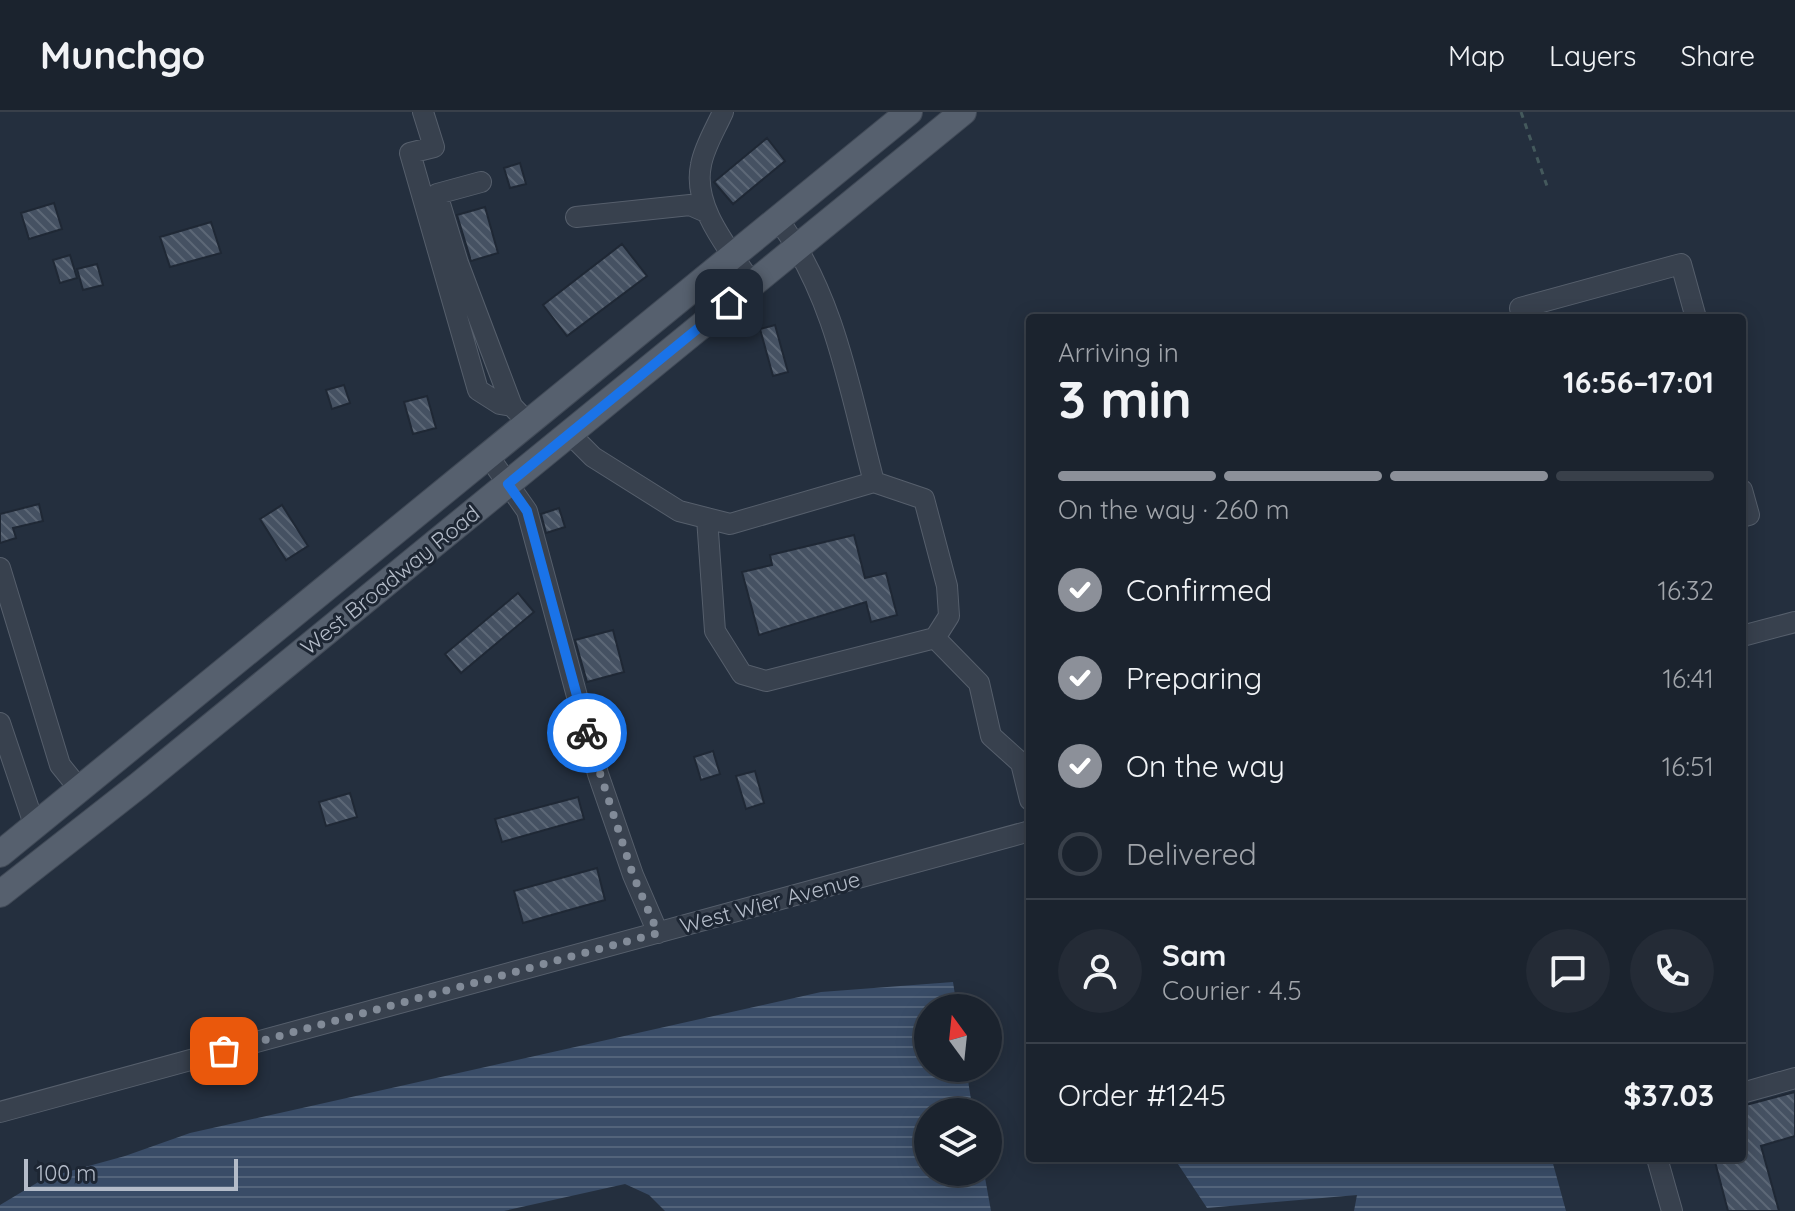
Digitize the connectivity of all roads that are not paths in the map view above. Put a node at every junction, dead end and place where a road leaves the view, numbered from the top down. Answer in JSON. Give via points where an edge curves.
{"nodes":[{"id":1,"x":423,"y":112,"type":"edge"},
{"id":2,"x":723,"y":112,"type":"edge"},
{"id":3,"x":909,"y":112,"type":"edge"},
{"id":4,"x":963,"y":112,"type":"edge"},
{"id":5,"x":481,"y":182,"type":"dead end"},
{"id":6,"x":706,"y":212,"type":"junction"},
{"id":7,"x":576,"y":217,"type":"dead end"},
{"id":8,"x":779,"y":221,"type":"junction"},
{"id":9,"x":798,"y":246,"type":"junction"},
{"id":10,"x":734,"y":257,"type":"junction"},
{"id":11,"x":752,"y":284,"type":"junction"},
{"id":12,"x":1521,"y":313,"type":"edge"},
{"id":13,"x":1695,"y":314,"type":"edge"},
{"id":14,"x":520,"y":415,"type":"junction"},
{"id":15,"x":570,"y":434,"type":"junction"},
{"id":16,"x":489,"y":457,"type":"junction"},
{"id":17,"x":874,"y":482,"type":"junction"},
{"id":18,"x":508,"y":484,"type":"junction"},
{"id":19,"x":707,"y":518,"type":"junction"},
{"id":20,"x":0,"y":568,"type":"edge"},
{"id":21,"x":1795,"y":622,"type":"edge"},
{"id":22,"x":1746,"y":635,"type":"edge"},
{"id":23,"x":935,"y":638,"type":"junction"},
{"id":24,"x":205,"y":689,"type":"junction"},
{"id":25,"x":225,"y":715,"type":"junction"},
{"id":26,"x":0,"y":723,"type":"edge"},
{"id":27,"x":1026,"y":784,"type":"edge"},
{"id":28,"x":81,"y":791,"type":"junction"},
{"id":29,"x":35,"y":827,"type":"junction"},
{"id":30,"x":1026,"y":832,"type":"edge"},
{"id":31,"x":55,"y":853,"type":"junction"},
{"id":32,"x":0,"y":854,"type":"edge"},
{"id":33,"x":0,"y":894,"type":"edge"},
{"id":34,"x":658,"y":933,"type":"junction"},
{"id":35,"x":1795,"y":1078,"type":"edge"},
{"id":36,"x":1746,"y":1092,"type":"edge"},
{"id":37,"x":0,"y":1112,"type":"edge"},
{"id":38,"x":1658,"y":1162,"type":"edge"},
{"id":39,"x":1672,"y":1211,"type":"edge"}],
"edges":[{"from":1,"to":14,"type":"street","via":[[434,147],[410,153],[478,390]]},
{"from":2,"to":6,"type":"street","via":[[701,164],[699,188]]},
{"from":3,"to":8,"type":"main road","name":"West Broadway Road"},
{"from":4,"to":9,"type":"main road","name":"West Broadway Road"},
{"from":5,"to":14,"type":"street","via":[[437,194],[458,263]]},
{"from":6,"to":7,"type":"street","via":[[690,205]]},
{"from":6,"to":10,"type":"street"},
{"from":8,"to":9,"type":"street"},
{"from":8,"to":10,"type":"main road","name":"West Broadway Road"},
{"from":9,"to":11,"type":"main road","name":"West Broadway Road"},
{"from":9,"to":17,"type":"street","via":[[826,302]]},
{"from":10,"to":11,"type":"street"},
{"from":10,"to":14,"type":"main road","name":"West Broadway Road"},
{"from":11,"to":15,"type":"main road","name":"West Broadway Road"},
{"from":12,"to":13,"type":"street","via":[[1681,264]]},
{"from":14,"to":16,"type":"main road","name":"West Broadway Road"},
{"from":15,"to":18,"type":"main road","name":"West Broadway Road"},
{"from":15,"to":19,"type":"street","via":[[593,457],[679,511]]},
{"from":16,"to":18,"type":"street"},
{"from":16,"to":24,"type":"main road","name":"West Broadway Road"},
{"from":17,"to":19,"type":"street","via":[[730,524]]},
{"from":17,"to":23,"type":"street","via":[[924,499],[947,586],[949,616]]},
{"from":18,"to":25,"type":"main road","name":"West Broadway Road"},
{"from":18,"to":34,"type":"street","via":[[527,511],[598,774]]},
{"from":19,"to":23,"type":"street","via":[[715,631],[742,674],[766,681]]},
{"from":20,"to":28,"type":"street","via":[[60,765]]},
{"from":21,"to":22,"type":"street"},
{"from":23,"to":27,"type":"street","via":[[979,683],[991,736],[1021,763]]},
{"from":24,"to":25,"type":"main road"},
{"from":24,"to":28,"type":"main road","name":"West Broadway Road"},
{"from":25,"to":31,"type":"main road","name":"West Broadway Road"},
{"from":26,"to":29,"type":"street"},
{"from":28,"to":29,"type":"main road","name":"West Broadway Road"},
{"from":29,"to":31,"type":"main road"},
{"from":29,"to":32,"type":"main road","name":"West Broadway Road"},
{"from":30,"to":34,"type":"street","name":"West Wier Avenue"},
{"from":31,"to":33,"type":"main road","name":"West Broadway Road"},
{"from":34,"to":37,"type":"street","name":"West Wier Avenue"},
{"from":35,"to":36,"type":"street"},
{"from":38,"to":39,"type":"street"}]}
